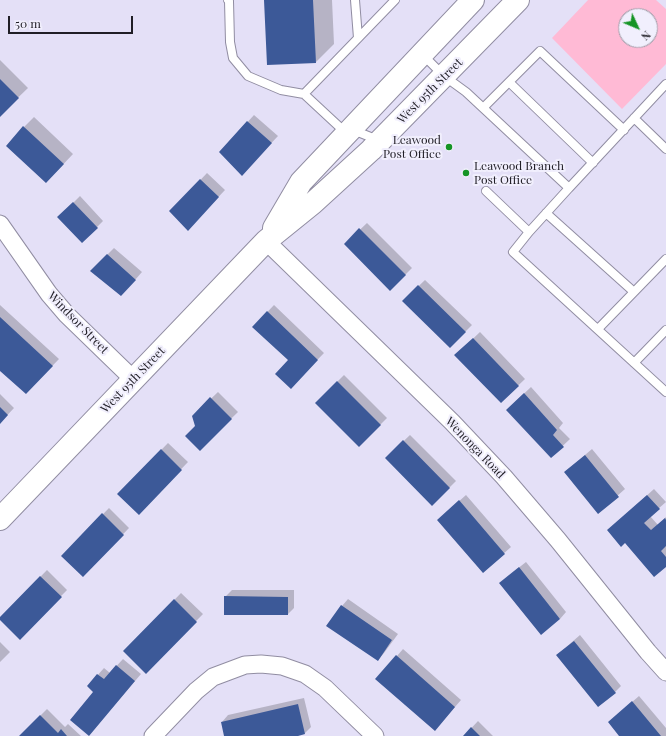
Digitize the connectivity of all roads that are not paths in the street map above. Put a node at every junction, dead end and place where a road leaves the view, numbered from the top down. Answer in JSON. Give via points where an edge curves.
{"nodes":[{"id":1,"x":228,"y":0,"type":"edge"},
{"id":2,"x":354,"y":0,"type":"edge"},
{"id":3,"x":395,"y":0,"type":"edge"},
{"id":4,"x":473,"y":0,"type":"edge"},
{"id":5,"x":518,"y":0,"type":"edge"},
{"id":6,"x":358,"y":38,"type":"junction"},
{"id":7,"x":422,"y":54,"type":"junction"},
{"id":8,"x":444,"y":76,"type":"junction"},
{"id":9,"x":509,"y":82,"type":"junction"},
{"id":10,"x":664,"y":90,"type":"edge"},
{"id":11,"x":304,"y":94,"type":"junction"},
{"id":12,"x":483,"y":108,"type":"junction"},
{"id":13,"x":634,"y":118,"type":"junction"},
{"id":14,"x":624,"y":130,"type":"junction"},
{"id":15,"x":348,"y":132,"type":"junction"},
{"id":16,"x":380,"y":141,"type":"junction"},
{"id":17,"x":666,"y":149,"type":"edge"},
{"id":18,"x":593,"y":163,"type":"junction"},
{"id":19,"x":569,"y":188,"type":"junction"},
{"id":20,"x":486,"y":191,"type":"dead end"},
{"id":21,"x":546,"y":213,"type":"junction"},
{"id":22,"x":0,"y":224,"type":"edge"},
{"id":23,"x":529,"y":232,"type":"junction"},
{"id":24,"x":266,"y":241,"type":"junction"},
{"id":25,"x":666,"y":259,"type":"edge"},
{"id":26,"x":634,"y":292,"type":"junction"},
{"id":27,"x":598,"y":329,"type":"junction"},
{"id":28,"x":666,"y":330,"type":"edge"},
{"id":29,"x":634,"y":363,"type":"junction"},
{"id":30,"x":134,"y":380,"type":"junction"},
{"id":31,"x":666,"y":392,"type":"edge"},
{"id":32,"x":0,"y":519,"type":"edge"},
{"id":33,"x":666,"y":672,"type":"edge"},
{"id":34,"x":153,"y":736,"type":"edge"},
{"id":35,"x":375,"y":736,"type":"edge"}],
"edges":[{"from":1,"to":11,"type":"lane","via":[[233,58],[248,76],[281,90]]},
{"from":2,"to":6,"type":"lane"},
{"from":3,"to":6,"type":"lane"},
{"from":4,"to":7,"type":"main road","name":"West 95th Street"},
{"from":5,"to":8,"type":"main road","name":"West 95th Street"},
{"from":6,"to":11,"type":"lane"},
{"from":7,"to":8,"type":"lane"},
{"from":7,"to":15,"type":"main road","name":"West 95th Street"},
{"from":8,"to":12,"type":"lane"},
{"from":8,"to":16,"type":"main road","name":"West 95th Street"},
{"from":9,"to":12,"type":"lane"},
{"from":9,"to":14,"type":"lane","via":[[540,51]]},
{"from":9,"to":18,"type":"lane"},
{"from":10,"to":13,"type":"lane"},
{"from":11,"to":15,"type":"lane"},
{"from":12,"to":19,"type":"lane"},
{"from":13,"to":14,"type":"lane"},
{"from":13,"to":17,"type":"lane"},
{"from":14,"to":18,"type":"lane"},
{"from":15,"to":16,"type":"lane"},
{"from":15,"to":24,"type":"main road","name":"West 95th Street","via":[[301,182]]},
{"from":16,"to":24,"type":"main road","name":"West 95th Street","via":[[313,203]]},
{"from":18,"to":19,"type":"lane"},
{"from":19,"to":21,"type":"lane"},
{"from":20,"to":23,"type":"lane"},
{"from":21,"to":23,"type":"lane"},
{"from":21,"to":26,"type":"lane"},
{"from":22,"to":30,"type":"street","name":"Windsor Street","via":[[49,294],[67,315]]},
{"from":23,"to":27,"type":"lane","via":[[513,252]]},
{"from":24,"to":30,"type":"main road","name":"West 95th Street"},
{"from":24,"to":33,"type":"street","name":"Wenonga Road","via":[[452,422],[504,477]]},
{"from":25,"to":26,"type":"lane"},
{"from":26,"to":27,"type":"lane"},
{"from":27,"to":29,"type":"lane"},
{"from":28,"to":29,"type":"lane"},
{"from":29,"to":31,"type":"lane"},
{"from":30,"to":32,"type":"main road","name":"West 95th Street"},
{"from":34,"to":35,"type":"street","via":[[196,691],[214,677],[245,665],[261,664],[282,666],[305,674],[325,688]]}]}
